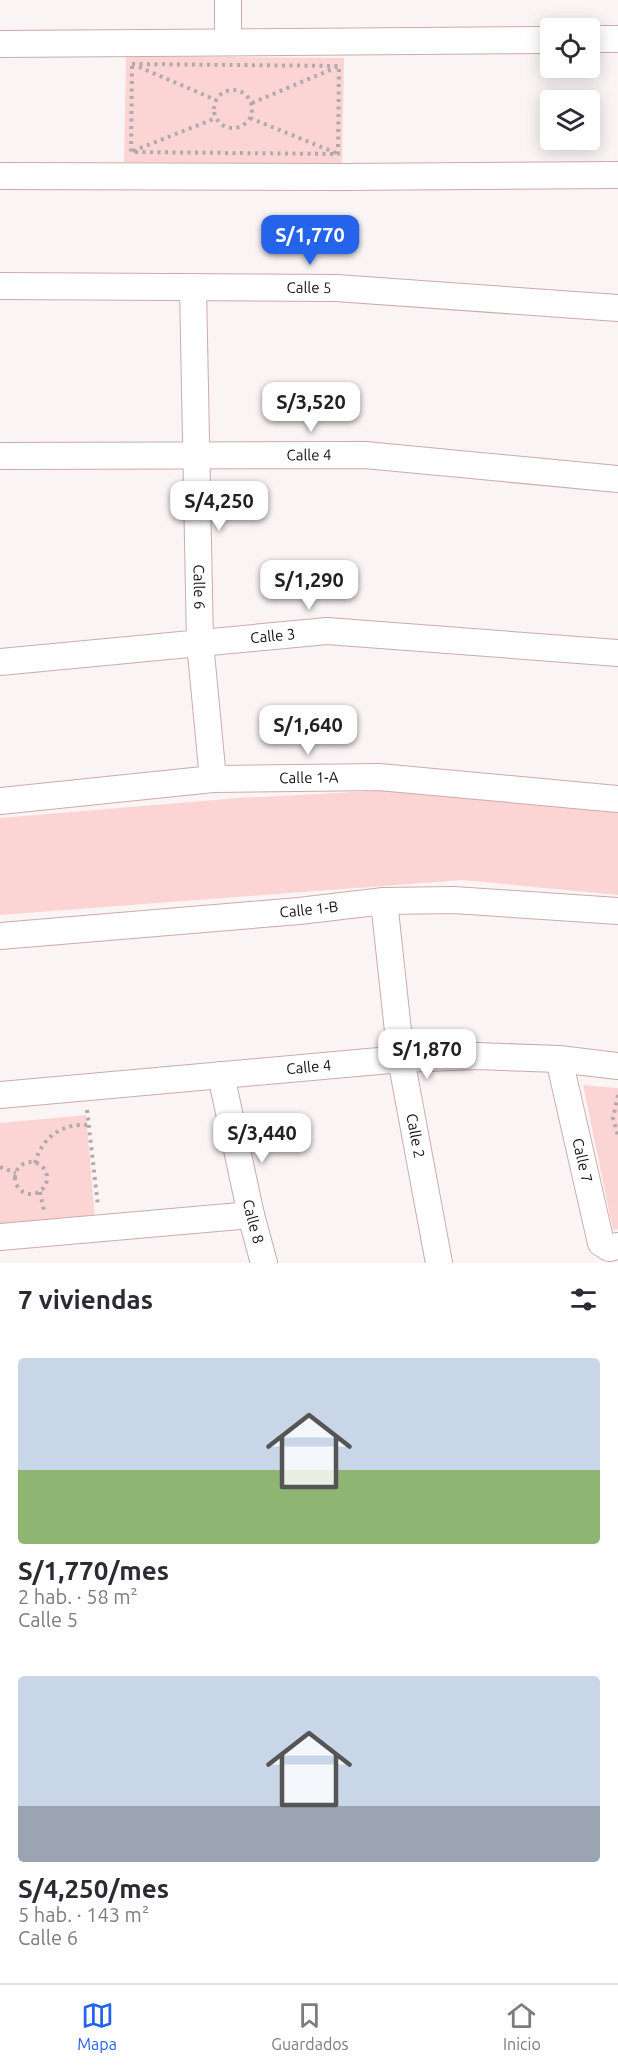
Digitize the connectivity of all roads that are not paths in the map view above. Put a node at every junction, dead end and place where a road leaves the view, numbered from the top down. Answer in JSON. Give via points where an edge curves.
{"nodes":[{"id":1,"x":228,"y":0,"type":"edge"},
{"id":2,"x":600,"y":39,"type":"edge"},
{"id":3,"x":618,"y":39,"type":"edge"},
{"id":4,"x":540,"y":40,"type":"edge"},
{"id":5,"x":228,"y":42,"type":"junction"},
{"id":6,"x":0,"y":44,"type":"edge"},
{"id":7,"x":618,"y":175,"type":"edge"},
{"id":8,"x":0,"y":176,"type":"edge"},
{"id":9,"x":0,"y":286,"type":"edge"},
{"id":10,"x":193,"y":287,"type":"junction"},
{"id":11,"x":618,"y":308,"type":"edge"},
{"id":12,"x":196,"y":455,"type":"junction"},
{"id":13,"x":0,"y":456,"type":"edge"},
{"id":14,"x":618,"y":479,"type":"edge"},
{"id":15,"x":200,"y":643,"type":"junction"},
{"id":16,"x":618,"y":652,"type":"edge"},
{"id":17,"x":0,"y":662,"type":"edge"},
{"id":18,"x":213,"y":779,"type":"junction"},
{"id":19,"x":618,"y":799,"type":"edge"},
{"id":20,"x":0,"y":801,"type":"edge"},
{"id":21,"x":384,"y":901,"type":"junction"},
{"id":22,"x":618,"y":911,"type":"edge"},
{"id":23,"x":0,"y":936,"type":"edge"},
{"id":24,"x":401,"y":1059,"type":"junction"},
{"id":25,"x":559,"y":1059,"type":"junction"},
{"id":26,"x":618,"y":1066,"type":"edge"},
{"id":27,"x":221,"y":1076,"type":"junction"},
{"id":28,"x":0,"y":1095,"type":"edge"},
{"id":29,"x":251,"y":1215,"type":"junction"},
{"id":30,"x":0,"y":1237,"type":"edge"},
{"id":31,"x":618,"y":1246,"type":"edge"},
{"id":32,"x":264,"y":1263,"type":"edge"},
{"id":33,"x":439,"y":1263,"type":"edge"}],
"edges":[{"from":1,"to":5,"type":"street"},
{"from":2,"to":3,"type":"street"},
{"from":4,"to":5,"type":"street","via":[[340,54]]},
{"from":5,"to":6,"type":"street","via":[[131,54]]},
{"from":7,"to":8,"type":"street","via":[[339,165],[131,164]]},
{"from":9,"to":10,"type":"street","name":"Calle 5"},
{"from":10,"to":11,"type":"street","name":"Calle 5","via":[[336,288]]},
{"from":10,"to":12,"type":"street","name":"Calle 6"},
{"from":12,"to":13,"type":"street","name":"Calle 4"},
{"from":12,"to":14,"type":"street","name":"Calle 4","via":[[365,455]]},
{"from":12,"to":15,"type":"street","name":"Calle 6"},
{"from":15,"to":16,"type":"street","name":"Calle 3","via":[[327,631]]},
{"from":15,"to":17,"type":"street","name":"Calle 3"},
{"from":15,"to":18,"type":"street","name":"Calle 6"},
{"from":18,"to":19,"type":"street","name":"Calle 1-A","via":[[379,777]]},
{"from":18,"to":20,"type":"street","name":"Calle 1-A"},
{"from":21,"to":22,"type":"street","name":"Calle 1-B","via":[[454,900]]},
{"from":21,"to":23,"type":"street","name":"Calle 1-B"},
{"from":21,"to":24,"type":"street","name":"Calle 2"},
{"from":24,"to":25,"type":"street","name":"Calle 4"},
{"from":24,"to":27,"type":"street","name":"Calle 4"},
{"from":24,"to":33,"type":"street","name":"Calle 2"},
{"from":25,"to":26,"type":"street","name":"Calle 4"},
{"from":25,"to":31,"type":"street","name":"Calle 7","via":[[601,1243],[609,1248]]},
{"from":27,"to":28,"type":"street","name":"Calle 4"},
{"from":27,"to":29,"type":"street","name":"Calle 8"},
{"from":29,"to":30,"type":"street"},
{"from":29,"to":32,"type":"street","name":"Calle 8"}]}
